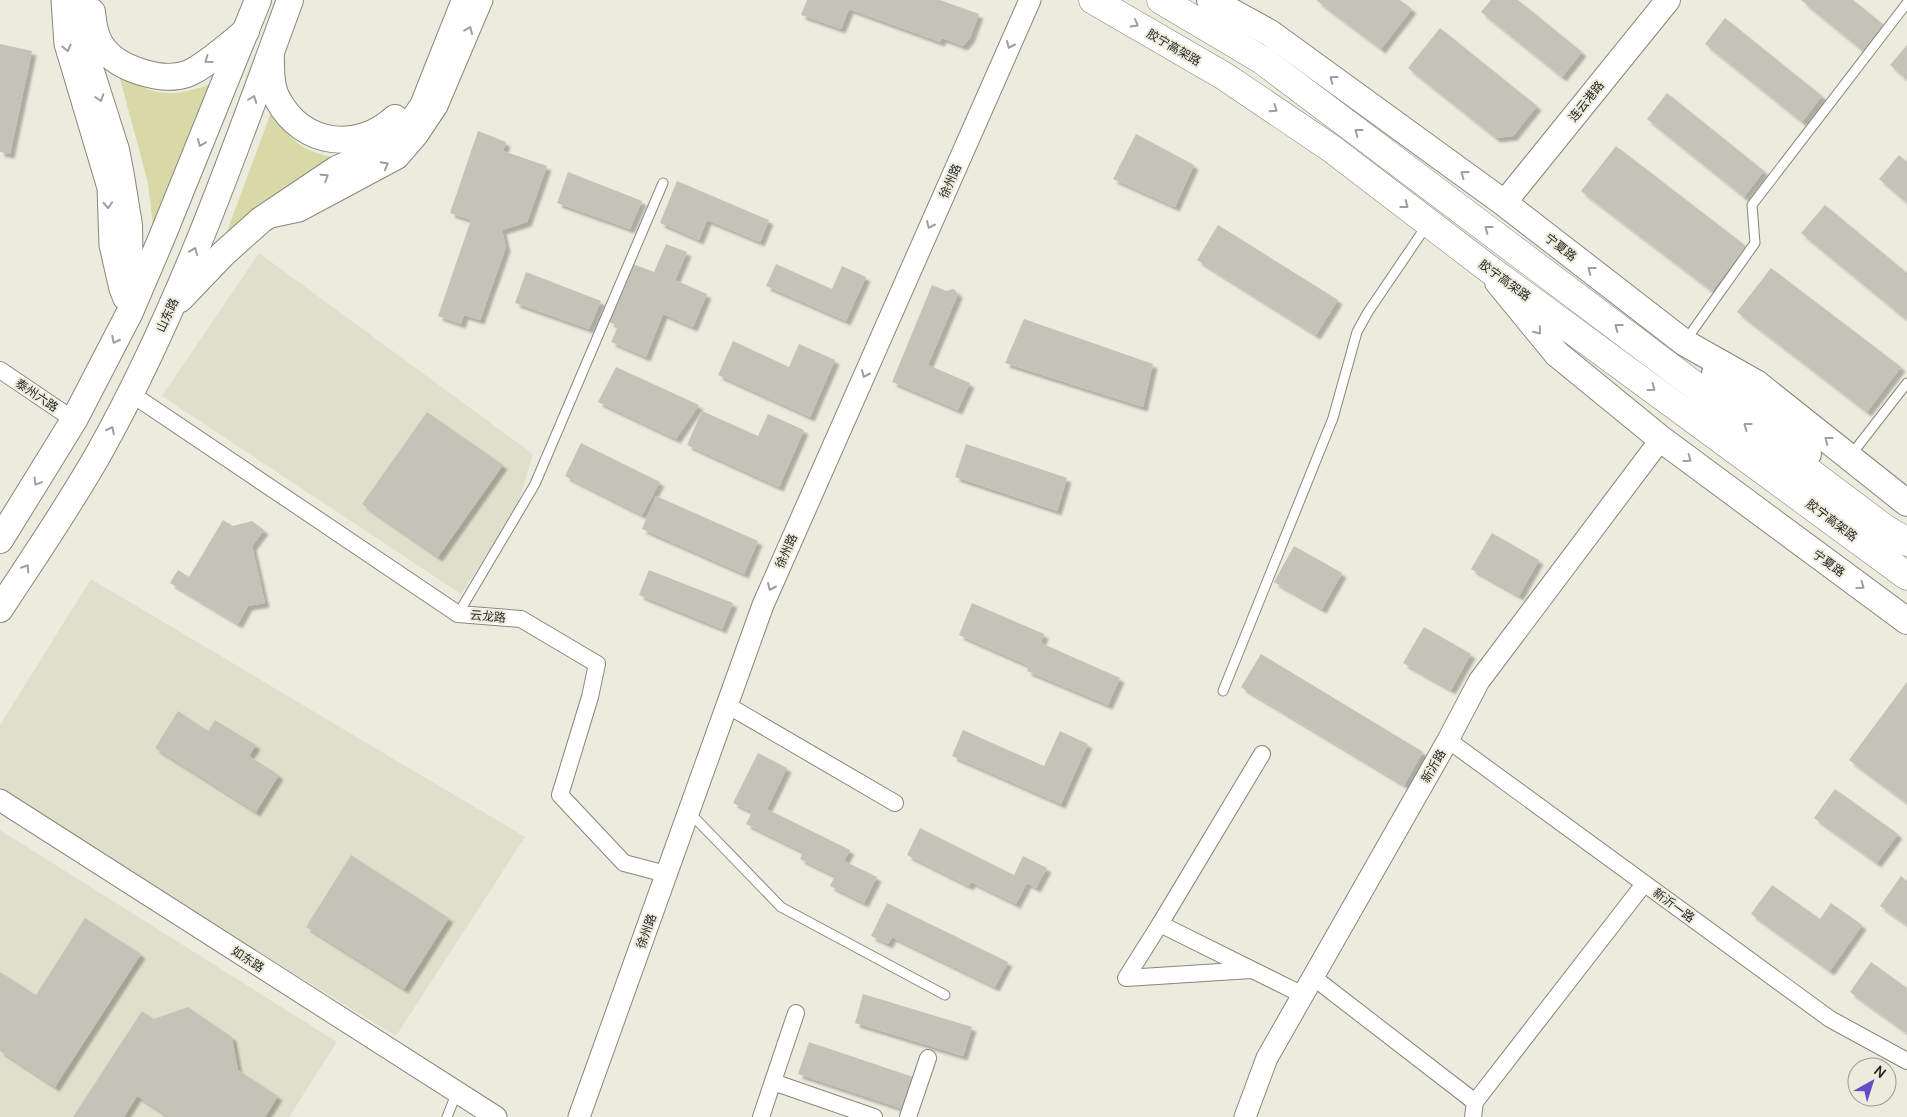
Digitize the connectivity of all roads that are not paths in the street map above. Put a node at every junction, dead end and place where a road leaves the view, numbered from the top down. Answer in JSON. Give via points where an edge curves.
{"nodes":[{"id":1,"x":62,"y":0,"type":"edge"},
{"id":2,"x":77,"y":0,"type":"edge"},
{"id":3,"x":90,"y":0,"type":"edge"},
{"id":4,"x":258,"y":0,"type":"edge"},
{"id":5,"x":290,"y":0,"type":"edge"},
{"id":6,"x":449,"y":0,"type":"edge"},
{"id":7,"x":465,"y":0,"type":"edge"},
{"id":8,"x":482,"y":0,"type":"edge"},
{"id":9,"x":1030,"y":0,"type":"edge"},
{"id":10,"x":1093,"y":0,"type":"edge"},
{"id":11,"x":1161,"y":0,"type":"edge"},
{"id":12,"x":1210,"y":0,"type":"edge"},
{"id":13,"x":1668,"y":0,"type":"edge"},
{"id":14,"x":1907,"y":3,"type":"edge"},
{"id":15,"x":247,"y":31,"type":"junction"},
{"id":16,"x":271,"y":51,"type":"junction"},
{"id":17,"x":663,"y":183,"type":"dead end"},
{"id":18,"x":1504,"y":202,"type":"junction"},
{"id":19,"x":262,"y":220,"type":"junction"},
{"id":20,"x":1429,"y":223,"type":"junction"},
{"id":21,"x":1485,"y":266,"type":"junction"},
{"id":22,"x":170,"y":311,"type":"junction"},
{"id":23,"x":130,"y":312,"type":"junction"},
{"id":24,"x":1685,"y":342,"type":"junction"},
{"id":25,"x":0,"y":370,"type":"edge"},
{"id":26,"x":1907,"y":383,"type":"edge"},
{"id":27,"x":130,"y":393,"type":"junction"},
{"id":28,"x":74,"y":420,"type":"junction"},
{"id":29,"x":1661,"y":438,"type":"junction"},
{"id":30,"x":1808,"y":454,"type":"joint"},
{"id":31,"x":1850,"y":457,"type":"junction"},
{"id":32,"x":1907,"y":503,"type":"edge"},
{"id":33,"x":1907,"y":536,"type":"edge"},
{"id":34,"x":0,"y":540,"type":"edge"},
{"id":35,"x":1907,"y":542,"type":"edge"},
{"id":36,"x":1907,"y":576,"type":"edge"},
{"id":37,"x":0,"y":609,"type":"edge"},
{"id":38,"x":458,"y":614,"type":"junction"},
{"id":39,"x":1907,"y":620,"type":"edge"},
{"id":40,"x":1223,"y":692,"type":"dead end"},
{"id":41,"x":727,"y":704,"type":"junction"},
{"id":42,"x":1448,"y":740,"type":"junction"},
{"id":43,"x":1262,"y":754,"type":"dead end"},
{"id":44,"x":0,"y":800,"type":"edge"},
{"id":45,"x":895,"y":803,"type":"dead end"},
{"id":46,"x":688,"y":812,"type":"junction"},
{"id":47,"x":666,"y":874,"type":"junction"},
{"id":48,"x":1644,"y":884,"type":"junction"},
{"id":49,"x":1160,"y":924,"type":"junction"},
{"id":50,"x":1252,"y":970,"type":"junction"},
{"id":51,"x":1314,"y":977,"type":"junction"},
{"id":52,"x":945,"y":995,"type":"dead end"},
{"id":53,"x":1303,"y":996,"type":"junction"},
{"id":54,"x":796,"y":1013,"type":"dead end"},
{"id":55,"x":928,"y":1058,"type":"dead end"},
{"id":56,"x":1907,"y":1061,"type":"edge"},
{"id":57,"x":773,"y":1082,"type":"junction"},
{"id":58,"x":457,"y":1092,"type":"junction"},
{"id":59,"x":1474,"y":1110,"type":"edge"},
{"id":60,"x":447,"y":1117,"type":"edge"},
{"id":61,"x":496,"y":1117,"type":"edge"},
{"id":62,"x":579,"y":1117,"type":"edge"},
{"id":63,"x":761,"y":1117,"type":"edge"},
{"id":64,"x":874,"y":1117,"type":"edge"},
{"id":65,"x":908,"y":1117,"type":"edge"},
{"id":66,"x":1245,"y":1117,"type":"edge"}],
"edges":[{"from":1,"to":23,"type":"street","one_way":true,"via":[[65,44],[108,188],[110,245],[120,289]]},
{"from":2,"to":23,"type":"main road","one_way":true,"via":[[82,43],[116,150],[121,176],[129,225]]},
{"from":15,"to":3,"type":"main road","one_way":true,"via":[[187,74],[162,76],[138,71],[115,60],[101,45],[93,23]]},
{"from":4,"to":15,"type":"main road"},
{"from":5,"to":16,"type":"main road","name":"山东路"},
{"from":6,"to":16,"type":"main road","via":[[405,109],[372,135],[336,139],[303,129],[277,99],[270,77]]},
{"from":19,"to":7,"type":"main road","one_way":true,"via":[[337,169],[385,148],[407,129],[423,106]]},
{"from":19,"to":8,"type":"street","one_way":true,"via":[[298,211],[398,158],[437,106]]},
{"from":9,"to":41,"type":"street","name":"徐州路","one_way":true,"via":[[763,605]]},
{"from":10,"to":20,"type":"highway","name":"胶宁高架路","one_way":true,"via":[[1224,76],[1332,149]]},
{"from":35,"to":11,"type":"highway","name":"胶宁高架路","one_way":true,"via":[[1748,427],[1262,60]]},
{"from":18,"to":12,"type":"main road","name":"宁夏路","one_way":true,"via":[[1270,33]]},
{"from":13,"to":18,"type":"main road","name":"连云港路"},
{"from":14,"to":24,"type":"lane","via":[[1752,205],[1755,243]]},
{"from":15,"to":23,"type":"main road","one_way":true},
{"from":22,"to":16,"type":"main road","name":"山东路","one_way":true},
{"from":17,"to":38,"type":"lane","via":[[535,484]]},
{"from":24,"to":18,"type":"main road","name":"宁夏路","one_way":true},
{"from":19,"to":22,"type":"main road","via":[[223,254]]},
{"from":20,"to":21,"type":"highway","name":"胶宁高架路"},
{"from":20,"to":40,"type":"lane","via":[[1357,332],[1333,418]]},
{"from":21,"to":29,"type":"main road","name":"宁夏路","one_way":true,"via":[[1557,354]]},
{"from":21,"to":36,"type":"highway","name":"胶宁高架路","one_way":true},
{"from":22,"to":27,"type":"main road","name":"山东路"},
{"from":23,"to":28,"type":"main road","one_way":true},
{"from":24,"to":30,"type":"main road","via":[[1712,370]]},
{"from":31,"to":24,"type":"main road","name":"宁夏路","one_way":true,"via":[[1756,383]]},
{"from":25,"to":28,"type":"street","name":"泰州六路"},
{"from":26,"to":31,"type":"lane"},
{"from":37,"to":27,"type":"main road","name":"山东路","one_way":true,"via":[[76,493]]},
{"from":27,"to":38,"type":"street","name":"云龙路"},
{"from":28,"to":34,"type":"main road","one_way":true},
{"from":29,"to":39,"type":"main road","name":"宁夏路","one_way":true},
{"from":29,"to":42,"type":"street","name":"新沂路","via":[[1479,681]]},
{"from":30,"to":33,"type":"highway","via":[[1884,512]]},
{"from":31,"to":32,"type":"main road","name":"宁夏路"},
{"from":38,"to":47,"type":"street","name":"云龙路","via":[[521,619],[597,664],[560,795],[624,863]]},
{"from":41,"to":45,"type":"street"},
{"from":41,"to":46,"type":"street","name":"徐州路"},
{"from":42,"to":48,"type":"street","name":"新沂一路"},
{"from":42,"to":51,"type":"street","name":"新沂路"},
{"from":43,"to":49,"type":"street"},
{"from":44,"to":58,"type":"street","name":"如东路"},
{"from":46,"to":47,"type":"street","name":"徐州路"},
{"from":46,"to":52,"type":"lane","via":[[781,907]]},
{"from":47,"to":62,"type":"street","name":"徐州路"},
{"from":48,"to":56,"type":"street","name":"新沂一路","via":[[1830,1019]]},
{"from":48,"to":59,"type":"street"},
{"from":49,"to":50,"type":"street"},
{"from":49,"to":50,"type":"street","via":[[1126,978]]},
{"from":50,"to":53,"type":"street"},
{"from":51,"to":53,"type":"street","name":"新沂路"},
{"from":51,"to":59,"type":"street"},
{"from":53,"to":66,"type":"street","name":"新沂路","via":[[1268,1058]]},
{"from":54,"to":57,"type":"street"},
{"from":55,"to":65,"type":"street"},
{"from":57,"to":63,"type":"street"},
{"from":57,"to":64,"type":"street"},
{"from":58,"to":60,"type":"lane"},
{"from":58,"to":61,"type":"street","name":"如东路"}]}
